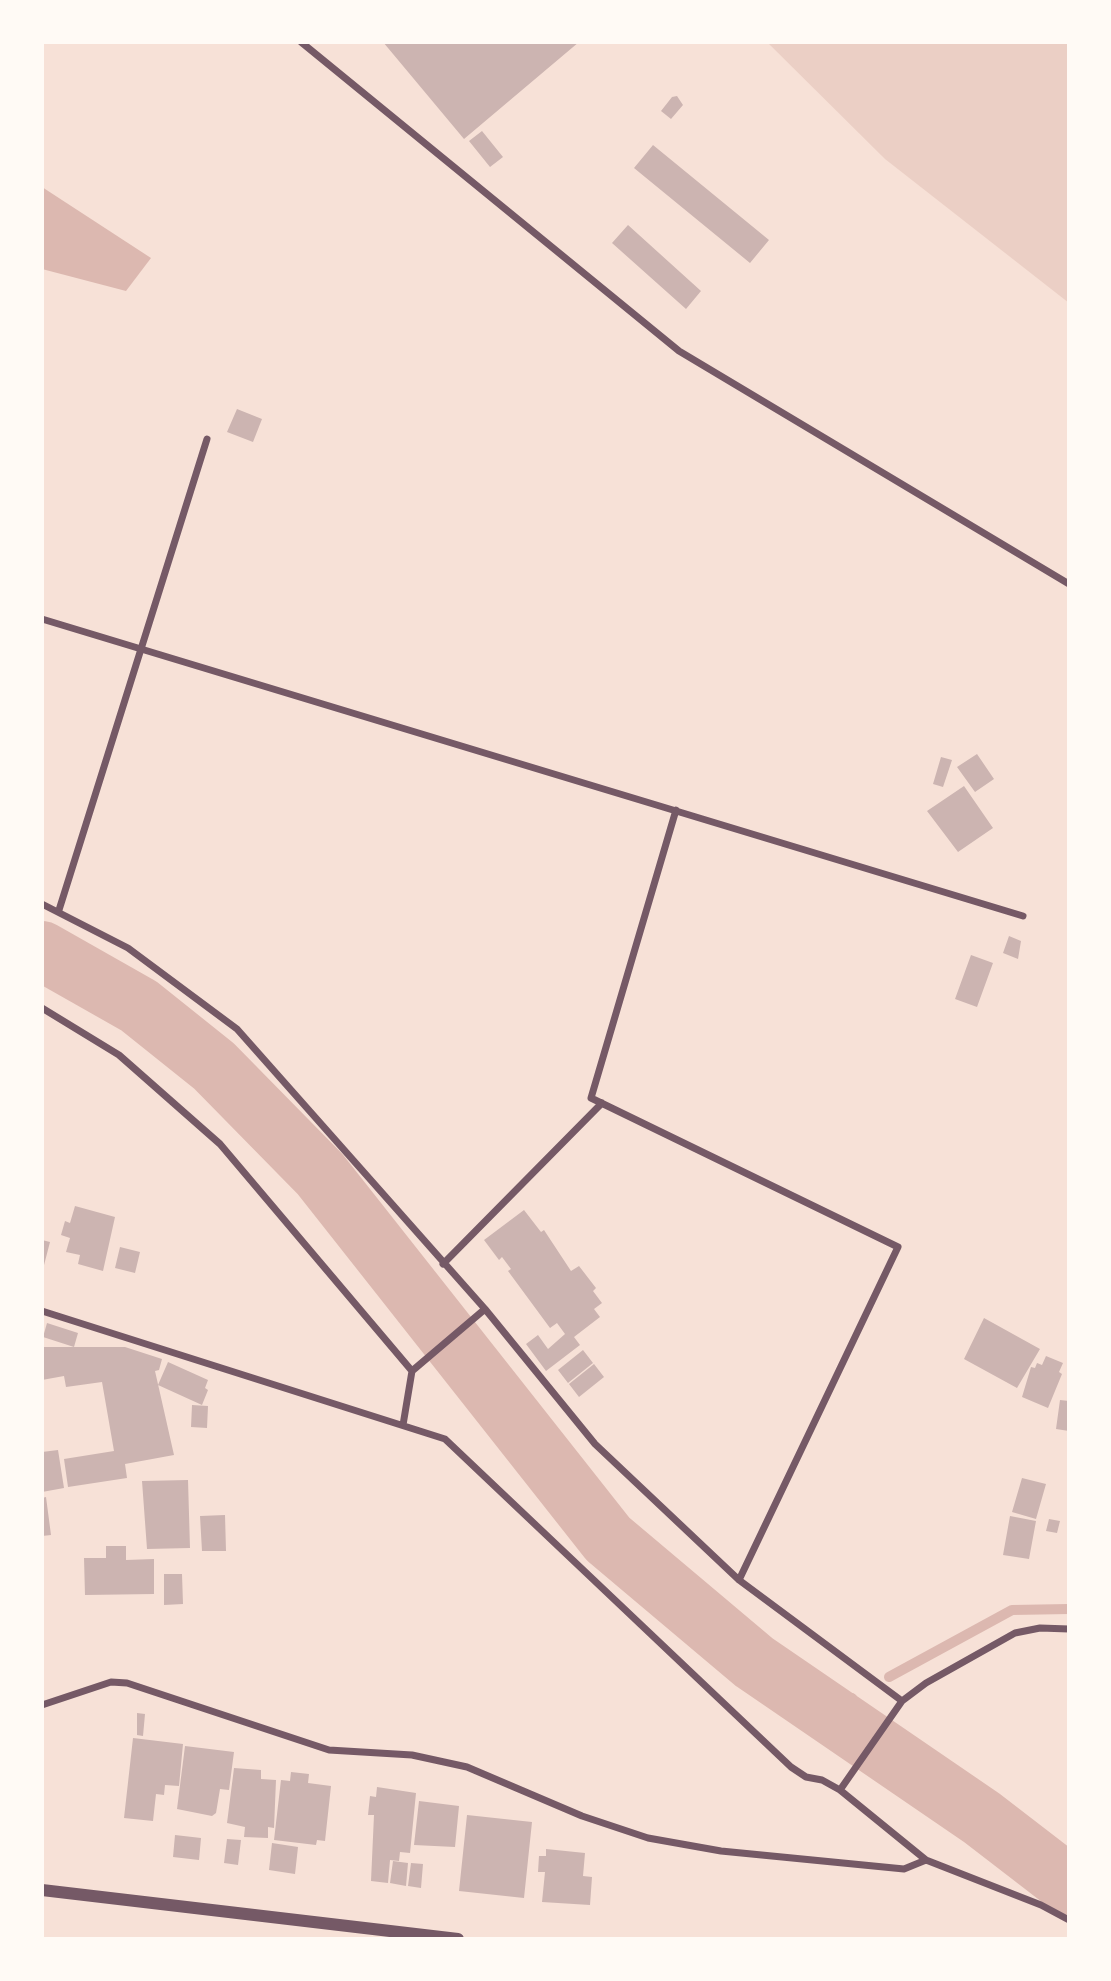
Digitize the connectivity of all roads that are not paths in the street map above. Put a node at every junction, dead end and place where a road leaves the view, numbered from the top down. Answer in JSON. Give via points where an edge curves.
{"nodes":[{"id":1,"x":301,"y":42,"type":"edge"},
{"id":2,"x":207,"y":439,"type":"dead end"},
{"id":3,"x":1069,"y":584,"type":"edge"},
{"id":4,"x":42,"y":619,"type":"edge"},
{"id":5,"x":140,"y":648,"type":"junction"},
{"id":6,"x":676,"y":810,"type":"junction"},
{"id":7,"x":42,"y":904,"type":"edge"},
{"id":8,"x":59,"y":911,"type":"junction"},
{"id":9,"x":1023,"y":916,"type":"dead end"},
{"id":10,"x":42,"y":1009,"type":"edge"},
{"id":11,"x":601,"y":1103,"type":"junction"},
{"id":12,"x":443,"y":1264,"type":"junction"},
{"id":13,"x":485,"y":1309,"type":"junction"},
{"id":14,"x":42,"y":1311,"type":"edge"},
{"id":15,"x":412,"y":1371,"type":"junction"},
{"id":16,"x":403,"y":1425,"type":"junction"},
{"id":17,"x":739,"y":1580,"type":"junction"},
{"id":18,"x":1069,"y":1629,"type":"edge"},
{"id":19,"x":902,"y":1701,"type":"junction"},
{"id":20,"x":42,"y":1705,"type":"edge"},
{"id":21,"x":840,"y":1790,"type":"junction"},
{"id":22,"x":926,"y":1860,"type":"junction"},
{"id":23,"x":42,"y":1890,"type":"edge"},
{"id":24,"x":1069,"y":1920,"type":"edge"},
{"id":25,"x":444,"y":1938,"type":"edge"},
{"id":26,"x":458,"y":1939,"type":"edge"}],
"edges":[{"from":1,"to":3,"type":"street","via":[[679,351]]},
{"from":2,"to":5,"type":"street"},
{"from":4,"to":5,"type":"street"},
{"from":5,"to":6,"type":"street"},
{"from":5,"to":8,"type":"street"},
{"from":6,"to":9,"type":"street"},
{"from":6,"to":11,"type":"street","via":[[591,1098]]},
{"from":7,"to":8,"type":"street"},
{"from":8,"to":12,"type":"street","via":[[128,948],[237,1028]]},
{"from":10,"to":15,"type":"street","via":[[119,1055],[220,1144]]},
{"from":11,"to":12,"type":"street"},
{"from":11,"to":17,"type":"street","via":[[898,1247]]},
{"from":12,"to":13,"type":"street"},
{"from":13,"to":15,"type":"street"},
{"from":13,"to":17,"type":"street","via":[[595,1444]]},
{"from":14,"to":16,"type":"street"},
{"from":15,"to":16,"type":"street"},
{"from":16,"to":21,"type":"street","via":[[445,1439],[791,1767]]},
{"from":17,"to":19,"type":"street"},
{"from":18,"to":19,"type":"street","via":[[1016,1633]]},
{"from":19,"to":21,"type":"street"},
{"from":20,"to":22,"type":"street","via":[[102,1684],[127,1682],[329,1750],[412,1755],[467,1767],[582,1816],[648,1838],[721,1851],[904,1868]]},
{"from":21,"to":22,"type":"street"},
{"from":22,"to":24,"type":"street"},
{"from":23,"to":25,"type":"street"},
{"from":25,"to":26,"type":"street"}]}
